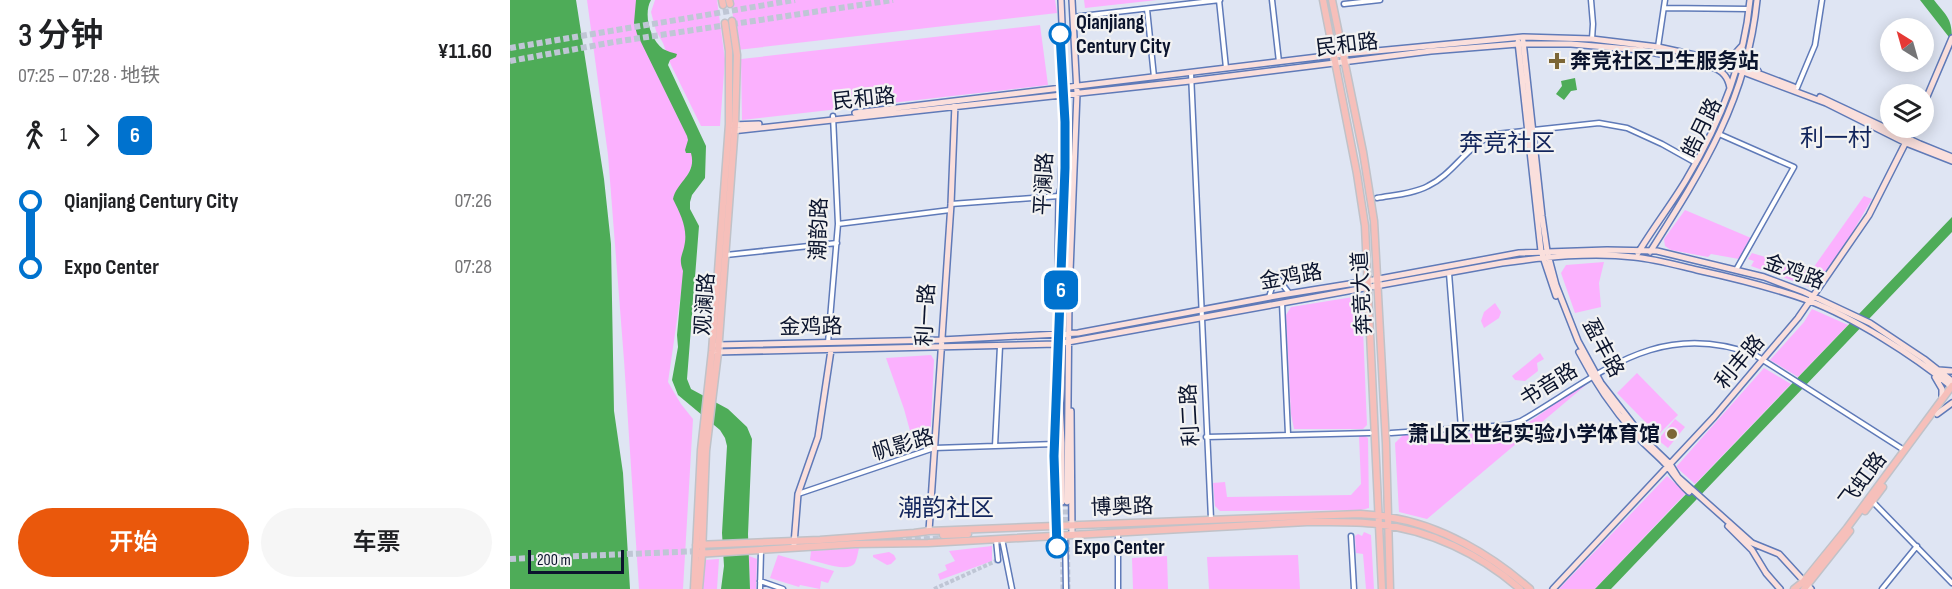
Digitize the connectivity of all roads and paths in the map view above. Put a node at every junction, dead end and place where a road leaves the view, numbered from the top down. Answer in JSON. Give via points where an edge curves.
{"nodes":[{"id":1,"x":1061,"y":0,"type":"edge"},
{"id":2,"x":1072,"y":0,"type":"edge"},
{"id":3,"x":1219,"y":0,"type":"edge"},
{"id":4,"x":1272,"y":0,"type":"edge"},
{"id":5,"x":1323,"y":0,"type":"edge"},
{"id":6,"x":1332,"y":0,"type":"edge"},
{"id":7,"x":1380,"y":0,"type":"edge"},
{"id":8,"x":1591,"y":0,"type":"edge"},
{"id":9,"x":1665,"y":0,"type":"edge"},
{"id":10,"x":1750,"y":0,"type":"edge"},
{"id":11,"x":1757,"y":0,"type":"edge"},
{"id":12,"x":1822,"y":0,"type":"edge"},
{"id":13,"x":1344,"y":4,"type":"dead end"},
{"id":14,"x":1664,"y":8,"type":"junction"},
{"id":15,"x":1147,"y":9,"type":"junction"},
{"id":16,"x":1749,"y":9,"type":"junction"},
{"id":17,"x":1073,"y":17,"type":"junction"},
{"id":18,"x":728,"y":22,"type":"dead end"},
{"id":19,"x":1952,"y":38,"type":"edge"},
{"id":20,"x":1592,"y":39,"type":"junction"},
{"id":21,"x":1521,"y":41,"type":"junction"},
{"id":22,"x":1744,"y":42,"type":"junction"},
{"id":23,"x":1658,"y":47,"type":"junction"},
{"id":24,"x":1748,"y":52,"type":"junction"},
{"id":25,"x":1344,"y":54,"type":"junction"},
{"id":26,"x":1334,"y":55,"type":"junction"},
{"id":27,"x":1693,"y":55,"type":"junction"},
{"id":28,"x":1682,"y":58,"type":"junction"},
{"id":29,"x":1345,"y":62,"type":"junction"},
{"id":30,"x":1279,"y":63,"type":"junction"},
{"id":31,"x":1335,"y":63,"type":"junction"},
{"id":32,"x":1226,"y":69,"type":"junction"},
{"id":33,"x":1741,"y":69,"type":"junction"},
{"id":34,"x":1191,"y":73,"type":"junction"},
{"id":35,"x":1763,"y":77,"type":"junction"},
{"id":36,"x":1154,"y":78,"type":"junction"},
{"id":37,"x":1190,"y":81,"type":"junction"},
{"id":38,"x":1932,"y":84,"type":"edge"},
{"id":39,"x":1730,"y":88,"type":"junction"},
{"id":40,"x":1797,"y":88,"type":"junction"},
{"id":41,"x":1077,"y":90,"type":"junction"},
{"id":42,"x":1738,"y":90,"type":"junction"},
{"id":43,"x":1065,"y":91,"type":"junction"},
{"id":44,"x":955,"y":104,"type":"junction"},
{"id":45,"x":833,"y":117,"type":"junction"},
{"id":46,"x":731,"y":128,"type":"junction"},
{"id":47,"x":1530,"y":131,"type":"junction"},
{"id":48,"x":1719,"y":134,"type":"junction"},
{"id":49,"x":1908,"y":138,"type":"edge"},
{"id":50,"x":1907,"y":141,"type":"junction"},
{"id":51,"x":1952,"y":157,"type":"edge"},
{"id":52,"x":1952,"y":161,"type":"edge"},
{"id":53,"x":1696,"y":163,"type":"junction"},
{"id":54,"x":1059,"y":195,"type":"junction"},
{"id":55,"x":1377,"y":198,"type":"dead end"},
{"id":56,"x":951,"y":207,"type":"junction"},
{"id":57,"x":838,"y":224,"type":"junction"},
{"id":58,"x":837,"y":243,"type":"junction"},
{"id":59,"x":1650,"y":252,"type":"junction"},
{"id":60,"x":1545,"y":254,"type":"junction"},
{"id":61,"x":1638,"y":254,"type":"junction"},
{"id":62,"x":725,"y":255,"type":"junction"},
{"id":63,"x":1646,"y":259,"type":"junction"},
{"id":64,"x":1736,"y":270,"type":"junction"},
{"id":65,"x":1449,"y":273,"type":"junction"},
{"id":66,"x":1378,"y":282,"type":"junction"},
{"id":67,"x":1368,"y":284,"type":"junction"},
{"id":68,"x":1289,"y":293,"type":"junction"},
{"id":69,"x":1269,"y":297,"type":"junction"},
{"id":70,"x":1812,"y":298,"type":"junction"},
{"id":71,"x":1282,"y":303,"type":"junction"},
{"id":72,"x":1200,"y":310,"type":"junction"},
{"id":73,"x":1201,"y":317,"type":"junction"},
{"id":74,"x":1070,"y":333,"type":"junction"},
{"id":75,"x":1058,"y":334,"type":"junction"},
{"id":76,"x":942,"y":340,"type":"junction"},
{"id":77,"x":1070,"y":341,"type":"junction"},
{"id":78,"x":828,"y":343,"type":"junction"},
{"id":79,"x":1058,"y":344,"type":"junction"},
{"id":80,"x":1000,"y":346,"type":"junction"},
{"id":81,"x":941,"y":348,"type":"junction"},
{"id":82,"x":715,"y":349,"type":"junction"},
{"id":83,"x":831,"y":350,"type":"junction"},
{"id":84,"x":1762,"y":361,"type":"junction"},
{"id":85,"x":1935,"y":368,"type":"junction"},
{"id":86,"x":1928,"y":370,"type":"junction"},
{"id":87,"x":1952,"y":371,"type":"edge"},
{"id":88,"x":1594,"y":375,"type":"junction"},
{"id":89,"x":1952,"y":381,"type":"edge"},
{"id":90,"x":1952,"y":386,"type":"edge"},
{"id":91,"x":710,"y":393,"type":"junction"},
{"id":92,"x":1952,"y":394,"type":"edge"},
{"id":93,"x":1060,"y":398,"type":"junction"},
{"id":94,"x":1941,"y":402,"type":"junction"},
{"id":95,"x":1952,"y":403,"type":"edge"},
{"id":96,"x":1937,"y":414,"type":"junction"},
{"id":97,"x":1461,"y":428,"type":"junction"},
{"id":98,"x":1370,"y":433,"type":"dead end"},
{"id":99,"x":1391,"y":433,"type":"dead end"},
{"id":100,"x":1288,"y":434,"type":"junction"},
{"id":101,"x":1206,"y":437,"type":"junction"},
{"id":102,"x":1056,"y":444,"type":"junction"},
{"id":103,"x":995,"y":446,"type":"junction"},
{"id":104,"x":934,"y":448,"type":"junction"},
{"id":105,"x":1905,"y":451,"type":"junction"},
{"id":106,"x":1669,"y":465,"type":"junction"},
{"id":107,"x":798,"y":494,"type":"junction"},
{"id":108,"x":1871,"y":500,"type":"junction"},
{"id":109,"x":1378,"y":516,"type":"junction"},
{"id":110,"x":1388,"y":517,"type":"junction"},
{"id":111,"x":1211,"y":519,"type":"junction"},
{"id":112,"x":1379,"y":524,"type":"junction"},
{"id":113,"x":1072,"y":526,"type":"junction"},
{"id":114,"x":1388,"y":526,"type":"junction"},
{"id":115,"x":1013,"y":528,"type":"junction"},
{"id":116,"x":929,"y":531,"type":"junction"},
{"id":117,"x":1118,"y":532,"type":"junction"},
{"id":118,"x":1059,"y":533,"type":"junction"},
{"id":119,"x":1072,"y":535,"type":"junction"},
{"id":120,"x":1351,"y":536,"type":"dead end"},
{"id":121,"x":999,"y":539,"type":"junction"},
{"id":122,"x":794,"y":541,"type":"junction"},
{"id":123,"x":699,"y":545,"type":"junction"},
{"id":124,"x":1917,"y":546,"type":"junction"},
{"id":125,"x":794,"y":549,"type":"junction"},
{"id":126,"x":759,"y":551,"type":"junction"},
{"id":127,"x":699,"y":554,"type":"junction"},
{"id":128,"x":998,"y":560,"type":"dead end"},
{"id":129,"x":760,"y":581,"type":"junction"},
{"id":130,"x":1952,"y":583,"type":"edge"},
{"id":131,"x":1807,"y":586,"type":"edge"},
{"id":132,"x":694,"y":589,"type":"edge"},
{"id":133,"x":699,"y":589,"type":"edge"},
{"id":134,"x":760,"y":589,"type":"edge"},
{"id":135,"x":783,"y":589,"type":"edge"},
{"id":136,"x":1012,"y":589,"type":"edge"},
{"id":137,"x":1066,"y":589,"type":"edge"},
{"id":138,"x":1118,"y":589,"type":"edge"},
{"id":139,"x":1354,"y":589,"type":"edge"},
{"id":140,"x":1382,"y":589,"type":"edge"},
{"id":141,"x":1390,"y":589,"type":"edge"},
{"id":142,"x":1520,"y":589,"type":"edge"},
{"id":143,"x":1530,"y":589,"type":"edge"},
{"id":144,"x":1553,"y":589,"type":"edge"},
{"id":145,"x":1780,"y":589,"type":"edge"},
{"id":146,"x":1794,"y":589,"type":"edge"},
{"id":147,"x":1882,"y":589,"type":"edge"}],
"edges":[{"from":1,"to":43,"type":"main road","name":"平澜路"},
{"from":2,"to":17,"type":"main road","name":"平澜路"},
{"from":3,"to":15,"type":"street"},
{"from":3,"to":32,"type":"street"},
{"from":4,"to":30,"type":"street"},
{"from":5,"to":26,"type":"main road","name":"奔竞大道"},
{"from":6,"to":25,"type":"main road","name":"奔竞大道"},
{"from":7,"to":13,"type":"street"},
{"from":8,"to":20,"type":"street"},
{"from":9,"to":14,"type":"street"},
{"from":10,"to":16,"type":"main road","name":"皓月路"},
{"from":11,"to":24,"type":"main road","name":"皓月路"},
{"from":12,"to":40,"type":"street","via":[[1815,45]]},
{"from":14,"to":16,"type":"street"},
{"from":14,"to":23,"type":"street"},
{"from":15,"to":17,"type":"street"},
{"from":15,"to":36,"type":"street"},
{"from":16,"to":22,"type":"main road","name":"皓月路"},
{"from":17,"to":41,"type":"main road","name":"平澜路"},
{"from":18,"to":46,"type":"main road","name":"观澜路"},
{"from":19,"to":38,"type":"main road"},
{"from":20,"to":21,"type":"main road","name":"民和路"},
{"from":20,"to":23,"type":"main road","name":"民和路"},
{"from":21,"to":25,"type":"main road","name":"民和路"},
{"from":21,"to":28,"type":"main road","name":"民和路","via":[[1606,46]]},
{"from":21,"to":29,"type":"main road","name":"民和路"},
{"from":21,"to":47,"type":"main road","name":"盈丰路"},
{"from":22,"to":27,"type":"main road","via":[[1731,58]]},
{"from":22,"to":33,"type":"main road","name":"皓月路"},
{"from":23,"to":27,"type":"main road","name":"民和路"},
{"from":24,"to":33,"type":"main road","name":"皓月路"},
{"from":24,"to":35,"type":"main road"},
{"from":25,"to":26,"type":"main road","name":"民和路"},
{"from":25,"to":29,"type":"main road","name":"奔竞大道"},
{"from":26,"to":30,"type":"main road","name":"民和路"},
{"from":26,"to":31,"type":"main road","name":"奔竞大道"},
{"from":27,"to":33,"type":"main road","name":"民和路"},
{"from":28,"to":33,"type":"main road","name":"民和路"},
{"from":28,"to":39,"type":"main road","via":[[1721,70]]},
{"from":29,"to":31,"type":"main road","name":"民和路"},
{"from":29,"to":66,"type":"main road","name":"奔竞大道","via":[[1374,221]]},
{"from":30,"to":32,"type":"main road","name":"民和路"},
{"from":31,"to":37,"type":"main road","name":"民和路"},
{"from":31,"to":67,"type":"main road","name":"奔竞大道","via":[[1358,174]]},
{"from":32,"to":34,"type":"main road","name":"民和路"},
{"from":33,"to":35,"type":"main road","name":"民和路"},
{"from":33,"to":39,"type":"main road","name":"皓月路"},
{"from":33,"to":42,"type":"main road","name":"皓月路"},
{"from":34,"to":36,"type":"main road","name":"民和路"},
{"from":34,"to":37,"type":"street","name":"利二路"},
{"from":35,"to":40,"type":"main road","name":"民和路"},
{"from":35,"to":42,"type":"main road","via":[[1748,80]]},
{"from":35,"to":50,"type":"main road","name":"民和路"},
{"from":36,"to":41,"type":"main road","name":"民和路"},
{"from":37,"to":41,"type":"main road","name":"民和路"},
{"from":37,"to":72,"type":"street","name":"利二路"},
{"from":39,"to":53,"type":"main road","name":"皓月路"},
{"from":40,"to":50,"type":"main road","name":"民和路"},
{"from":41,"to":43,"type":"main road","name":"民和路"},
{"from":41,"to":74,"type":"main road","name":"平澜路"},
{"from":42,"to":48,"type":"main road","name":"皓月路"},
{"from":43,"to":44,"type":"main road","name":"民和路"},
{"from":43,"to":54,"type":"main road","name":"平澜路"},
{"from":44,"to":45,"type":"main road","name":"民和路"},
{"from":44,"to":56,"type":"main road","name":"利一路"},
{"from":45,"to":46,"type":"main road","name":"民和路"},
{"from":45,"to":57,"type":"street","name":"潮韵路"},
{"from":46,"to":62,"type":"main road","name":"观澜路"},
{"from":46,"to":82,"type":"main road","name":"观澜路"},
{"from":47,"to":53,"type":"street","via":[[1599,123],[1627,128]]},
{"from":47,"to":55,"type":"street","via":[[1486,138],[1430,186]]},
{"from":47,"to":60,"type":"main road","name":"盈丰路"},
{"from":48,"to":59,"type":"main road","name":"皓月路"},
{"from":48,"to":64,"type":"street","via":[[1794,167]]},
{"from":49,"to":50,"type":"main road","name":"利丰路"},
{"from":50,"to":51,"type":"main road","name":"民和路"},
{"from":50,"to":52,"type":"main road","name":"民和路"},
{"from":50,"to":70,"type":"main road","name":"利丰路","via":[[1869,215]]},
{"from":53,"to":61,"type":"main road","name":"皓月路"},
{"from":54,"to":56,"type":"street"},
{"from":54,"to":75,"type":"main road","name":"平澜路"},
{"from":56,"to":57,"type":"street"},
{"from":56,"to":76,"type":"main road","name":"利一路"},
{"from":57,"to":58,"type":"street","name":"潮韵路"},
{"from":58,"to":62,"type":"street"},
{"from":58,"to":78,"type":"street","name":"潮韵路"},
{"from":59,"to":61,"type":"main road","name":"金鸡路"},
{"from":59,"to":63,"type":"main road","name":"皓月路"},
{"from":59,"to":64,"type":"main road","name":"金鸡路"},
{"from":60,"to":61,"type":"main road","name":"金鸡路"},
{"from":60,"to":65,"type":"main road","name":"金鸡路"},
{"from":60,"to":66,"type":"main road","name":"金鸡路","via":[[1519,253],[1446,265]]},
{"from":60,"to":88,"type":"main road","name":"盈丰路","via":[[1563,314]]},
{"from":61,"to":63,"type":"main road","name":"金鸡路"},
{"from":62,"to":82,"type":"main road","name":"观澜路"},
{"from":63,"to":70,"type":"main road","name":"金鸡路"},
{"from":64,"to":70,"type":"main road","name":"金鸡路","via":[[1764,277]]},
{"from":65,"to":66,"type":"main road","name":"金鸡路"},
{"from":65,"to":97,"type":"street"},
{"from":66,"to":67,"type":"main road","name":"金鸡路"},
{"from":66,"to":110,"type":"main road","name":"奔竞大道"},
{"from":67,"to":68,"type":"main road","name":"金鸡路"},
{"from":67,"to":71,"type":"main road","name":"金鸡路"},
{"from":67,"to":109,"type":"main road","name":"奔竞大道"},
{"from":68,"to":69,"type":"main road","name":"金鸡路"},
{"from":68,"to":69,"type":"street","via":[[1276,275]]},
{"from":69,"to":72,"type":"main road","name":"金鸡路"},
{"from":70,"to":84,"type":"main road","name":"利丰路"},
{"from":70,"to":85,"type":"main road","name":"金鸡路","via":[[1870,322]]},
{"from":70,"to":86,"type":"main road","name":"金鸡路"},
{"from":71,"to":73,"type":"main road","name":"金鸡路"},
{"from":71,"to":100,"type":"street"},
{"from":72,"to":73,"type":"street","name":"利二路"},
{"from":72,"to":74,"type":"main road","name":"金鸡路"},
{"from":73,"to":77,"type":"main road","name":"金鸡路"},
{"from":73,"to":101,"type":"street","name":"利二路"},
{"from":74,"to":75,"type":"main road","name":"金鸡路"},
{"from":74,"to":77,"type":"main road","name":"平澜路"},
{"from":75,"to":76,"type":"main road","name":"金鸡路"},
{"from":75,"to":79,"type":"main road","name":"平澜路"},
{"from":76,"to":78,"type":"main road","name":"金鸡路"},
{"from":76,"to":81,"type":"main road","name":"利一路"},
{"from":77,"to":79,"type":"main road","name":"金鸡路"},
{"from":77,"to":93,"type":"main road","via":[[1065,502]]},
{"from":77,"to":113,"type":"main road"},
{"from":78,"to":82,"type":"main road","name":"金鸡路"},
{"from":79,"to":80,"type":"main road","name":"金鸡路"},
{"from":79,"to":93,"type":"main road","name":"平澜路"},
{"from":80,"to":81,"type":"main road","name":"金鸡路"},
{"from":80,"to":103,"type":"street"},
{"from":81,"to":83,"type":"main road","name":"金鸡路"},
{"from":81,"to":104,"type":"main road","name":"利一路"},
{"from":82,"to":83,"type":"main road","name":"金鸡路"},
{"from":82,"to":91,"type":"main road","name":"观澜路"},
{"from":83,"to":107,"type":"main road","via":[[818,437]]},
{"from":84,"to":88,"type":"street","name":"书音路","via":[[1734,347],[1678,344],[1620,360]]},
{"from":84,"to":105,"type":"street","name":"书音路"},
{"from":84,"to":106,"type":"main road","name":"利丰路"},
{"from":85,"to":87,"type":"main road"},
{"from":85,"to":89,"type":"main road","name":"金鸡路"},
{"from":86,"to":90,"type":"main road","name":"金鸡路"},
{"from":86,"to":94,"type":"main road","via":[[1941,384]]},
{"from":88,"to":97,"type":"street","name":"书音路","via":[[1521,421]]},
{"from":88,"to":106,"type":"main road","name":"盈丰路"},
{"from":90,"to":94,"type":"main road","name":"飞虹路"},
{"from":91,"to":123,"type":"main road","name":"观澜路"},
{"from":91,"to":123,"type":"main road","name":"观澜路","via":[[704,422]]},
{"from":92,"to":96,"type":"main road","name":"飞虹路"},
{"from":93,"to":102,"type":"main road"},
{"from":94,"to":105,"type":"main road","name":"飞虹路"},
{"from":95,"to":96,"type":"main road"},
{"from":96,"to":108,"type":"main road","name":"飞虹路"},
{"from":97,"to":99,"type":"street","name":"书音路"},
{"from":98,"to":100,"type":"street"},
{"from":100,"to":101,"type":"street"},
{"from":101,"to":111,"type":"street","name":"利二路"},
{"from":102,"to":103,"type":"street","name":"帆影路"},
{"from":102,"to":118,"type":"main road"},
{"from":103,"to":104,"type":"street","name":"帆影路"},
{"from":104,"to":107,"type":"street","name":"帆影路"},
{"from":104,"to":116,"type":"main road","name":"利一路"},
{"from":105,"to":108,"type":"main road","name":"飞虹路"},
{"from":106,"to":131,"type":"main road","name":"盈丰路","via":[[1752,543],[1779,554]]},
{"from":106,"to":144,"type":"main road","name":"利丰路"},
{"from":106,"to":145,"type":"main road","name":"盈丰路","via":[[1675,479],[1752,550]]},
{"from":107,"to":122,"type":"main road"},
{"from":108,"to":124,"type":"street"},
{"from":108,"to":131,"type":"main road","name":"飞虹路"},
{"from":109,"to":110,"type":"main road","name":"博奥路"},
{"from":109,"to":111,"type":"main road","name":"博奥路","via":[[1319,514]]},
{"from":109,"to":112,"type":"main road","name":"奔竞大道"},
{"from":110,"to":114,"type":"main road","name":"奔竞大道"},
{"from":110,"to":143,"type":"main road","name":"博奥路","via":[[1467,545]]},
{"from":111,"to":113,"type":"main road","name":"博奥路"},
{"from":112,"to":114,"type":"main road","name":"博奥路"},
{"from":112,"to":117,"type":"main road","name":"博奥路","via":[[1307,522]]},
{"from":112,"to":140,"type":"main road","name":"奔竞大道"},
{"from":113,"to":118,"type":"main road","name":"博奥路"},
{"from":113,"to":119,"type":"main road"},
{"from":114,"to":141,"type":"main road","name":"奔竞大道"},
{"from":114,"to":142,"type":"main road","name":"博奥路","via":[[1452,544],[1494,568]]},
{"from":115,"to":116,"type":"main road","name":"博奥路"},
{"from":115,"to":118,"type":"main road","name":"博奥路"},
{"from":115,"to":118,"type":"main road","via":[[943,537]]},
{"from":116,"to":122,"type":"main road","name":"博奥路"},
{"from":117,"to":119,"type":"main road","name":"博奥路"},
{"from":117,"to":138,"type":"street"},
{"from":118,"to":119,"type":"main road","name":"博奥路"},
{"from":118,"to":121,"type":"main road","name":"博奥路"},
{"from":118,"to":137,"type":"street"},
{"from":120,"to":139,"type":"street"},
{"from":121,"to":125,"type":"main road","name":"博奥路"},
{"from":121,"to":128,"type":"street"},
{"from":121,"to":136,"type":"street"},
{"from":122,"to":123,"type":"main road","name":"博奥路"},
{"from":122,"to":125,"type":"main road"},
{"from":123,"to":127,"type":"main road","name":"观澜路"},
{"from":124,"to":130,"type":"street"},
{"from":124,"to":147,"type":"street"},
{"from":125,"to":126,"type":"main road","name":"博奥路"},
{"from":126,"to":127,"type":"main road","name":"博奥路"},
{"from":126,"to":129,"type":"street"},
{"from":127,"to":132,"type":"main road","name":"观澜路"},
{"from":127,"to":133,"type":"main road","name":"观澜路"},
{"from":129,"to":134,"type":"street"},
{"from":129,"to":135,"type":"street"},
{"from":131,"to":146,"type":"main road","name":"飞虹路"}]}
